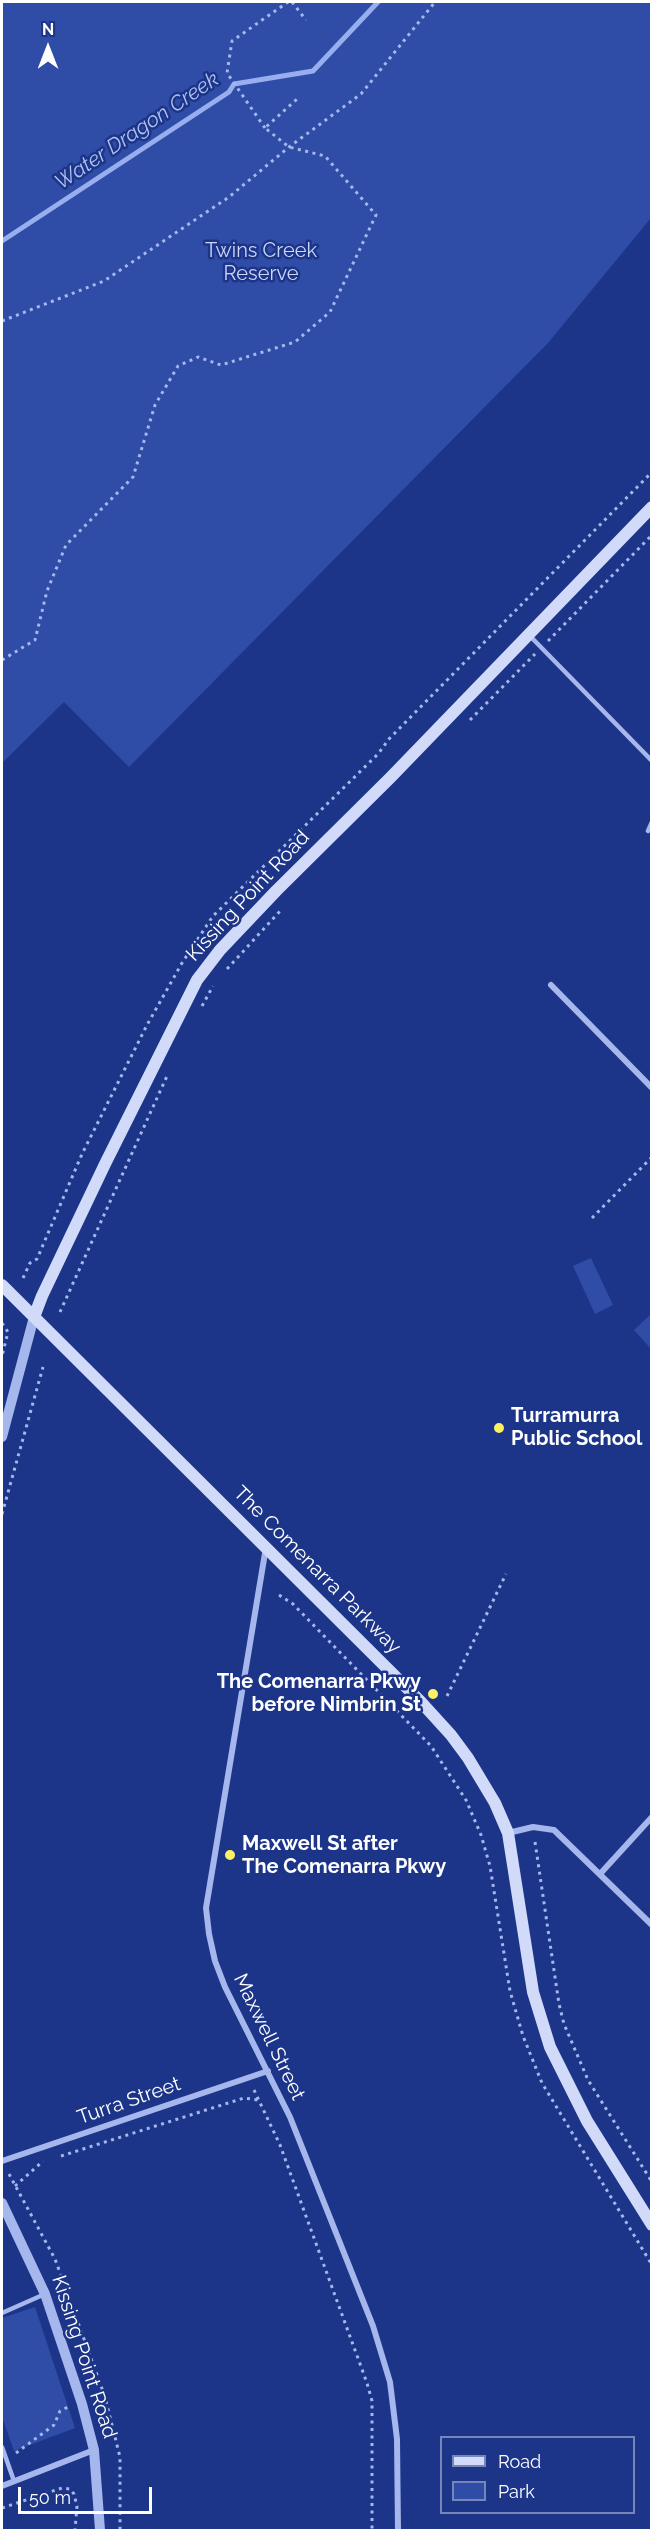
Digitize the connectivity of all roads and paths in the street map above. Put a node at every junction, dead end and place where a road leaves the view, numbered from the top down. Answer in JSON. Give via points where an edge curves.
{"nodes":[{"id":1,"x":290,"y":2,"type":"edge"},
{"id":2,"x":435,"y":2,"type":"edge"},
{"id":3,"x":306,"y":20,"type":"dead end"},
{"id":4,"x":297,"y":99,"type":"dead end"},
{"id":5,"x":266,"y":128,"type":"junction"},
{"id":6,"x":289,"y":147,"type":"junction"},
{"id":7,"x":2,"y":321,"type":"edge"},
{"id":8,"x":651,"y":507,"type":"edge"},
{"id":9,"x":651,"y":535,"type":"edge"},
{"id":10,"x":527,"y":634,"type":"junction"},
{"id":11,"x":541,"y":648,"type":"junction"},
{"id":12,"x":2,"y":660,"type":"edge"},
{"id":13,"x":462,"y":727,"type":"dead end"},
{"id":14,"x":651,"y":761,"type":"edge"},
{"id":15,"x":651,"y":822,"type":"edge"},
{"id":16,"x":648,"y":831,"type":"dead end"},
{"id":17,"x":282,"y":909,"type":"dead end"},
{"id":18,"x":225,"y":970,"type":"dead end"},
{"id":19,"x":217,"y":979,"type":"dead end"},
{"id":20,"x":551,"y":985,"type":"dead end"},
{"id":21,"x":201,"y":1010,"type":"dead end"},
{"id":22,"x":169,"y":1072,"type":"dead end"},
{"id":23,"x":651,"y":1088,"type":"edge"},
{"id":24,"x":651,"y":1157,"type":"edge"},
{"id":25,"x":592,"y":1218,"type":"dead end"},
{"id":26,"x":2,"y":1285,"type":"edge"},
{"id":27,"x":60,"y":1312,"type":"dead end"},
{"id":28,"x":34,"y":1317,"type":"junction"},
{"id":29,"x":2,"y":1323,"type":"edge"},
{"id":30,"x":2,"y":1356,"type":"edge"},
{"id":31,"x":43,"y":1367,"type":"dead end"},
{"id":32,"x":2,"y":1437,"type":"edge"},
{"id":33,"x":2,"y":1514,"type":"edge"},
{"id":34,"x":266,"y":1547,"type":"junction"},
{"id":35,"x":506,"y":1574,"type":"dead end"},
{"id":36,"x":279,"y":1595,"type":"dead end"},
{"id":37,"x":447,"y":1696,"type":"dead end"},
{"id":38,"x":651,"y":1817,"type":"edge"},
{"id":39,"x":508,"y":1833,"type":"junction"},
{"id":40,"x":535,"y":1842,"type":"dead end"},
{"id":41,"x":600,"y":1874,"type":"junction"},
{"id":42,"x":651,"y":1925,"type":"edge"},
{"id":43,"x":268,"y":2072,"type":"junction"},
{"id":44,"x":254,"y":2090,"type":"dead end"},
{"id":45,"x":259,"y":2100,"type":"junction"},
{"id":46,"x":2,"y":2161,"type":"edge"},
{"id":47,"x":9,"y":2174,"type":"dead end"},
{"id":48,"x":651,"y":2182,"type":"edge"},
{"id":49,"x":15,"y":2186,"type":"junction"},
{"id":50,"x":2,"y":2203,"type":"edge"},
{"id":51,"x":651,"y":2225,"type":"edge"},
{"id":52,"x":651,"y":2265,"type":"edge"},
{"id":53,"x":45,"y":2294,"type":"junction"},
{"id":54,"x":2,"y":2313,"type":"edge"},
{"id":55,"x":71,"y":2407,"type":"dead end"},
{"id":56,"x":2,"y":2447,"type":"edge"},
{"id":57,"x":94,"y":2450,"type":"junction"},
{"id":58,"x":13,"y":2456,"type":"dead end"},
{"id":59,"x":14,"y":2481,"type":"junction"},
{"id":60,"x":2,"y":2486,"type":"edge"},
{"id":61,"x":2,"y":2508,"type":"edge"},
{"id":62,"x":75,"y":2530,"type":"edge"},
{"id":63,"x":100,"y":2530,"type":"edge"},
{"id":64,"x":120,"y":2530,"type":"edge"},
{"id":65,"x":372,"y":2530,"type":"edge"},
{"id":66,"x":398,"y":2530,"type":"edge"}],
"edges":[{"from":1,"to":3,"type":"path"},
{"from":1,"to":5,"type":"path","via":[[232,41],[227,73]]},
{"from":2,"to":6,"type":"path","via":[[361,94]]},
{"from":4,"to":5,"type":"path"},
{"from":5,"to":6,"type":"path"},
{"from":6,"to":7,"type":"path","via":[[229,197],[104,281]]},
{"from":6,"to":12,"type":"path","via":[[325,156],[376,215],[330,312],[295,342],[221,365],[198,357],[178,366],[155,405],[133,477],[66,545],[47,591],[35,640]]},
{"from":8,"to":10,"type":"main road","name":"Kissing Point Road"},
{"from":9,"to":11,"type":"path"},
{"from":10,"to":11,"type":"lane"},
{"from":10,"to":28,"type":"main road","name":"Kissing Point Road","via":[[268,899],[197,980]]},
{"from":11,"to":13,"type":"path"},
{"from":11,"to":14,"type":"lane"},
{"from":15,"to":16,"type":"lane"},
{"from":17,"to":18,"type":"path"},
{"from":19,"to":21,"type":"path"},
{"from":20,"to":23,"type":"street"},
{"from":22,"to":27,"type":"path"},
{"from":24,"to":25,"type":"path"},
{"from":26,"to":28,"type":"main road","name":"The Comenarra Parkway"},
{"from":28,"to":32,"type":"street","name":"Kissing Point Road"},
{"from":28,"to":34,"type":"main road","name":"The Comenarra Parkway"},
{"from":29,"to":30,"type":"path","via":[[8,1332]]},
{"from":31,"to":33,"type":"path"},
{"from":34,"to":39,"type":"main road","name":"The Comenarra Parkway","via":[[451,1735],[482,1781]]},
{"from":34,"to":43,"type":"street","name":"Maxwell Street","via":[[206,1908],[214,1961]]},
{"from":35,"to":37,"type":"path"},
{"from":36,"to":52,"type":"path","via":[[293,1604],[431,1746],[466,1800],[490,1866],[510,1991],[538,2073]]},
{"from":38,"to":41,"type":"street"},
{"from":39,"to":41,"type":"street","via":[[533,1827],[554,1830]]},
{"from":39,"to":51,"type":"main road","name":"The Comenarra Parkway","via":[[533,1992],[550,2047],[587,2121]]},
{"from":40,"to":48,"type":"path","via":[[564,2024],[588,2080]]},
{"from":41,"to":42,"type":"street"},
{"from":43,"to":46,"type":"street","name":"Turra Street"},
{"from":43,"to":66,"type":"street","name":"Maxwell Street","via":[[290,2117],[369,2315],[390,2382],[397,2439]]},
{"from":44,"to":45,"type":"path"},
{"from":45,"to":49,"type":"path","via":[[244,2098],[41,2162]]},
{"from":45,"to":65,"type":"path","via":[[280,2145],[372,2402]]},
{"from":47,"to":49,"type":"path"},
{"from":49,"to":64,"type":"path","via":[[55,2259],[105,2397],[120,2457]]},
{"from":50,"to":53,"type":"street","name":"Kissing Point Road"},
{"from":53,"to":54,"type":"lane"},
{"from":53,"to":57,"type":"street","name":"Kissing Point Road","via":[[67,2354]]},
{"from":55,"to":58,"type":"path","via":[[60,2411],[54,2425]]},
{"from":56,"to":59,"type":"lane"},
{"from":57,"to":59,"type":"street"},
{"from":57,"to":63,"type":"street","name":"Kissing Point Road"},
{"from":59,"to":60,"type":"street"},
{"from":61,"to":62,"type":"path","via":[[62,2488],[70,2489],[77,2506]]}]}
